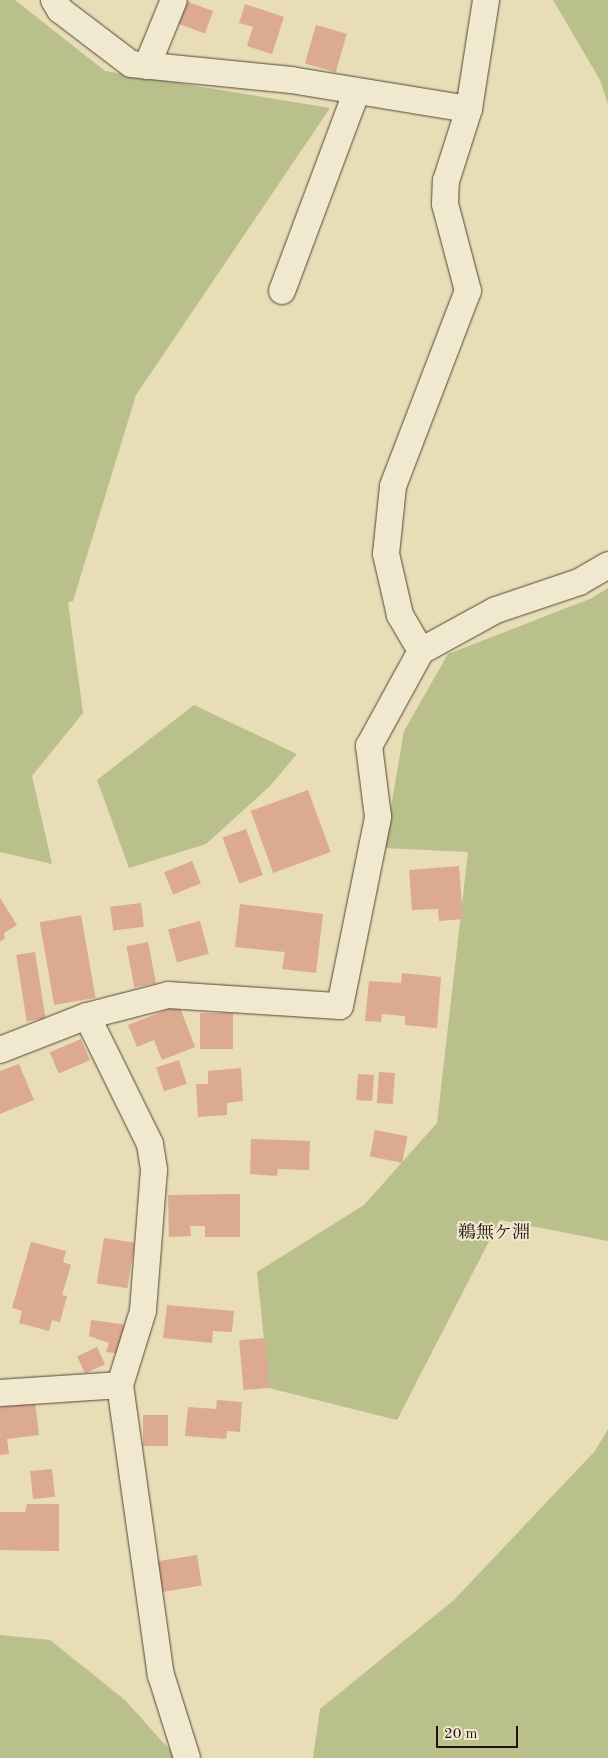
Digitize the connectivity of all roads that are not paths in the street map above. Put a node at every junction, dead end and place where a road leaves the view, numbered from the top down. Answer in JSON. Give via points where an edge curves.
{"nodes":[{"id":1,"x":54,"y":0,"type":"edge"},
{"id":2,"x":174,"y":0,"type":"edge"},
{"id":3,"x":486,"y":0,"type":"edge"},
{"id":4,"x":147,"y":66,"type":"junction"},
{"id":5,"x":356,"y":93,"type":"junction"},
{"id":6,"x":469,"y":109,"type":"junction"},
{"id":7,"x":282,"y":291,"type":"dead end"},
{"id":8,"x":608,"y":565,"type":"edge"},
{"id":9,"x":422,"y":650,"type":"junction"},
{"id":10,"x":87,"y":1016,"type":"junction"},
{"id":11,"x":0,"y":1050,"type":"edge"},
{"id":12,"x":120,"y":1385,"type":"junction"},
{"id":13,"x":0,"y":1393,"type":"edge"},
{"id":14,"x":187,"y":1758,"type":"edge"}],
"edges":[{"from":1,"to":4,"type":"street","via":[[60,10],[131,64]]},
{"from":2,"to":4,"type":"street"},
{"from":3,"to":6,"type":"street"},
{"from":4,"to":5,"type":"street","via":[[291,80]]},
{"from":5,"to":6,"type":"street"},
{"from":5,"to":7,"type":"street"},
{"from":6,"to":9,"type":"street","via":[[446,181],[445,204],[468,291],[393,486],[387,545],[400,615]]},
{"from":8,"to":9,"type":"street","via":[[579,582],[496,610]]},
{"from":9,"to":10,"type":"street","via":[[369,746],[378,817],[340,1006],[168,995]]},
{"from":10,"to":11,"type":"street"},
{"from":10,"to":12,"type":"street","via":[[150,1144],[154,1170],[143,1311]]},
{"from":12,"to":13,"type":"street"},
{"from":12,"to":14,"type":"street","via":[[161,1675]]}]}
